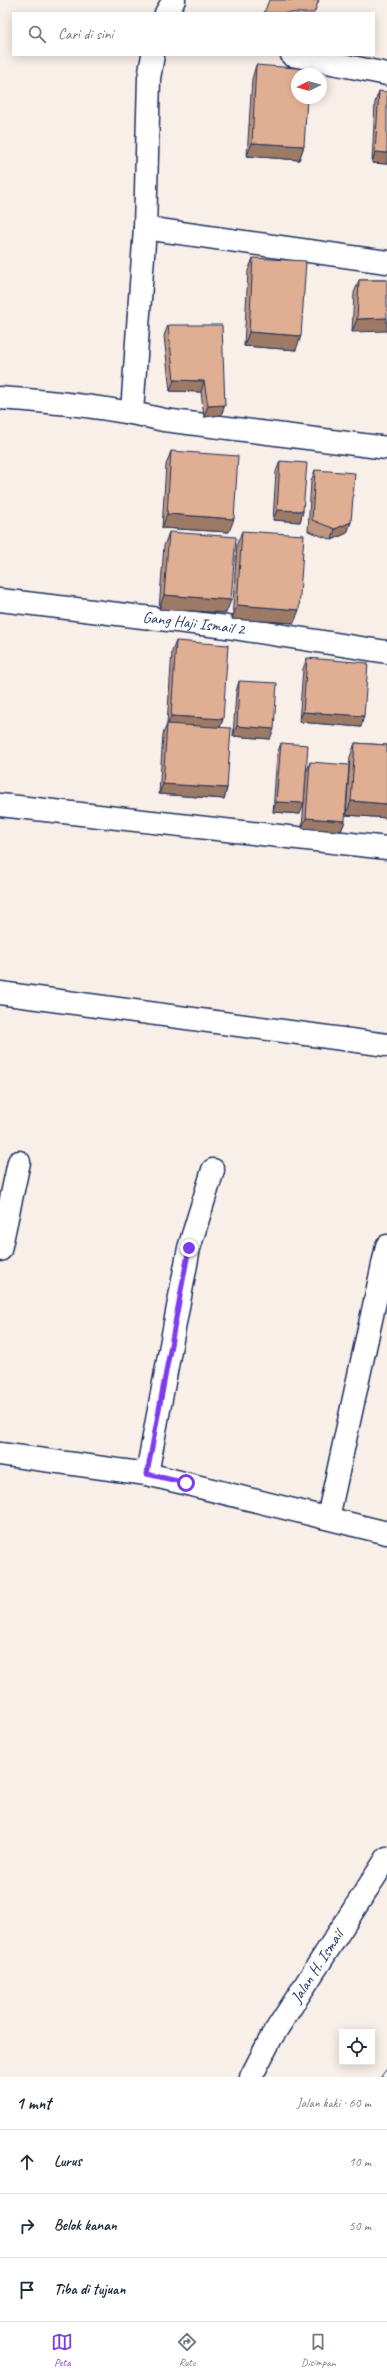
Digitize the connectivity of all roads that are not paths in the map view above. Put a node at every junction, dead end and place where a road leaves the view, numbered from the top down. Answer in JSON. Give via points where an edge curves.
{"nodes":[{"id":1,"x":174,"y":0,"type":"edge"},
{"id":2,"x":167,"y":12,"type":"edge"},
{"id":3,"x":153,"y":56,"type":"edge"},
{"id":4,"x":297,"y":56,"type":"edge"},
{"id":5,"x":387,"y":74,"type":"edge"},
{"id":6,"x":145,"y":228,"type":"junction"},
{"id":7,"x":387,"y":262,"type":"edge"},
{"id":8,"x":0,"y":398,"type":"edge"},
{"id":9,"x":132,"y":412,"type":"junction"},
{"id":10,"x":387,"y":448,"type":"edge"},
{"id":11,"x":0,"y":600,"type":"edge"},
{"id":12,"x":387,"y":652,"type":"edge"},
{"id":13,"x":0,"y":805,"type":"edge"},
{"id":14,"x":387,"y":848,"type":"edge"},
{"id":15,"x":0,"y":992,"type":"edge"},
{"id":16,"x":387,"y":1044,"type":"edge"},
{"id":17,"x":19,"y":1162,"type":"dead end"},
{"id":18,"x":213,"y":1170,"type":"dead end"},
{"id":19,"x":387,"y":1246,"type":"edge"},
{"id":20,"x":0,"y":1250,"type":"edge"},
{"id":21,"x":0,"y":1454,"type":"edge"},
{"id":22,"x":147,"y":1474,"type":"junction"},
{"id":23,"x":328,"y":1518,"type":"junction"},
{"id":24,"x":387,"y":1533,"type":"edge"},
{"id":25,"x":387,"y":1858,"type":"edge"},
{"id":26,"x":251,"y":2077,"type":"edge"}],
"edges":[{"from":1,"to":2,"type":"street"},
{"from":3,"to":6,"type":"street","via":[[149,78]]},
{"from":4,"to":5,"type":"street"},
{"from":6,"to":7,"type":"street"},
{"from":6,"to":9,"type":"street"},
{"from":8,"to":9,"type":"street"},
{"from":9,"to":10,"type":"street","via":[[164,420]]},
{"from":11,"to":12,"type":"street","name":"Gang Haji Ismail 2","via":[[227,628]]},
{"from":13,"to":14,"type":"street"},
{"from":15,"to":16,"type":"street"},
{"from":17,"to":20,"type":"street"},
{"from":18,"to":22,"type":"street","via":[[189,1248]]},
{"from":19,"to":23,"type":"street"},
{"from":21,"to":22,"type":"street"},
{"from":22,"to":23,"type":"street"},
{"from":23,"to":24,"type":"street"},
{"from":25,"to":26,"type":"street","name":"Jalan H. Ismail","via":[[271,2038]]}]}
